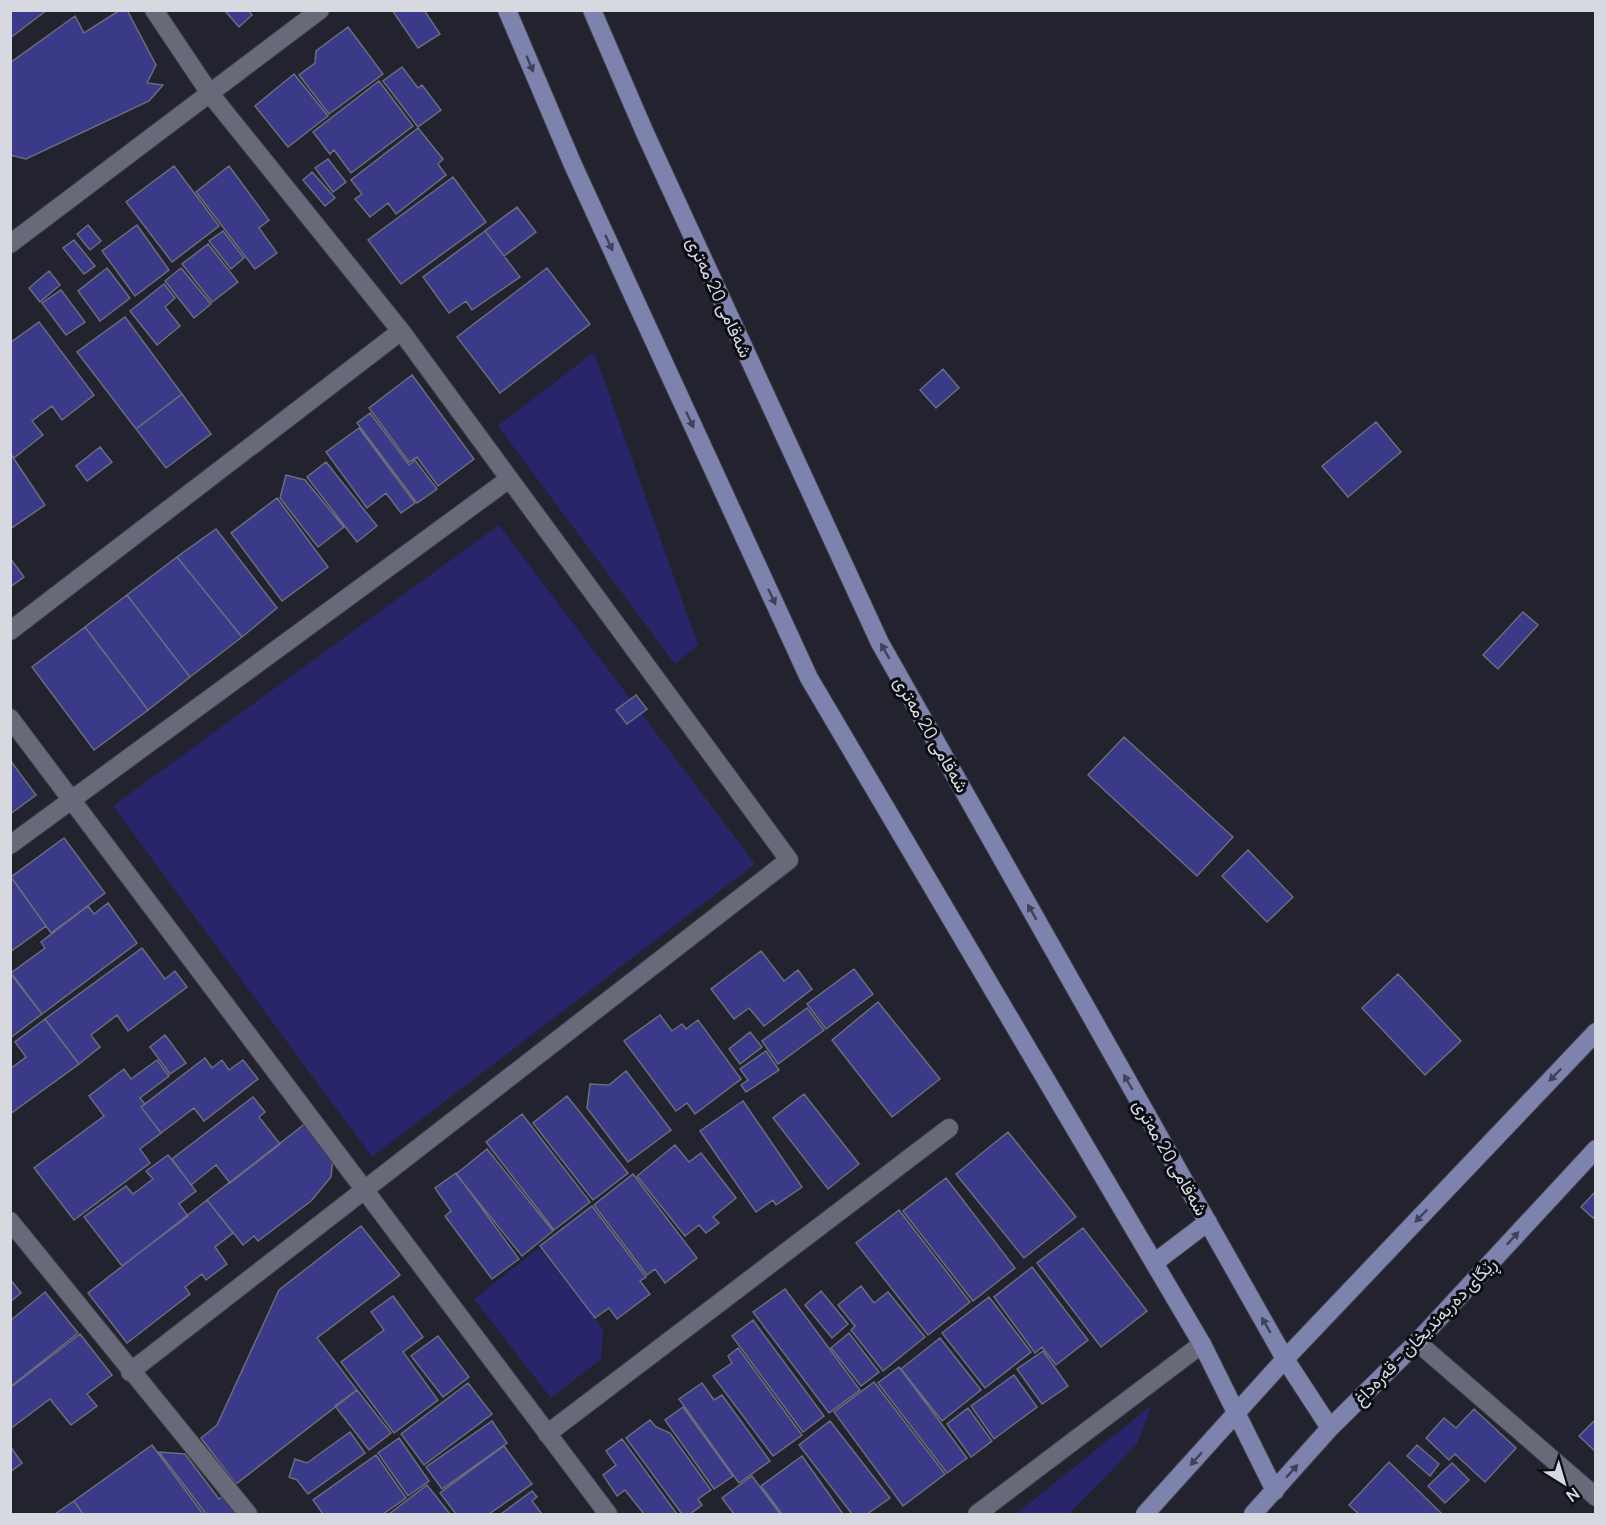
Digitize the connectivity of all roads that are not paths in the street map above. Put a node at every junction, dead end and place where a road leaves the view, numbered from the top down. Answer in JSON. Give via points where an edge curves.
{"nodes":[{"id":1,"x":154,"y":10,"type":"edge"},
{"id":2,"x":320,"y":10,"type":"edge"},
{"id":3,"x":507,"y":10,"type":"edge"},
{"id":4,"x":592,"y":10,"type":"edge"},
{"id":5,"x":211,"y":95,"type":"junction"},
{"id":6,"x":10,"y":244,"type":"edge"},
{"id":7,"x":401,"y":331,"type":"junction"},
{"id":8,"x":509,"y":479,"type":"junction"},
{"id":9,"x":10,"y":632,"type":"edge"},
{"id":10,"x":10,"y":718,"type":"edge"},
{"id":11,"x":73,"y":799,"type":"junction"},
{"id":12,"x":10,"y":845,"type":"edge"},
{"id":13,"x":1596,"y":1032,"type":"edge"},
{"id":14,"x":949,"y":1128,"type":"dead end"},
{"id":15,"x":1596,"y":1149,"type":"edge"},
{"id":16,"x":364,"y":1192,"type":"junction"},
{"id":17,"x":10,"y":1221,"type":"edge"},
{"id":18,"x":1208,"y":1222,"type":"junction"},
{"id":19,"x":1154,"y":1263,"type":"junction"},
{"id":20,"x":1417,"y":1342,"type":"junction"},
{"id":21,"x":1202,"y":1344,"type":"junction"},
{"id":22,"x":1285,"y":1359,"type":"junction"},
{"id":23,"x":130,"y":1372,"type":"junction"},
{"id":24,"x":1236,"y":1416,"type":"junction"},
{"id":25,"x":1330,"y":1428,"type":"junction"},
{"id":26,"x":547,"y":1434,"type":"junction"},
{"id":27,"x":1275,"y":1491,"type":"junction"},
{"id":28,"x":1596,"y":1497,"type":"edge"},
{"id":29,"x":248,"y":1515,"type":"edge"},
{"id":30,"x":608,"y":1515,"type":"edge"},
{"id":31,"x":977,"y":1515,"type":"edge"},
{"id":32,"x":1145,"y":1515,"type":"edge"},
{"id":33,"x":1253,"y":1515,"type":"edge"}],
"edges":[{"from":1,"to":5,"type":"street"},
{"from":2,"to":5,"type":"street"},
{"from":3,"to":19,"type":"main road","one_way":true,"via":[[578,175],[809,678]]},
{"from":18,"to":4,"type":"main road","name":"شەقامی 20 مەتری","one_way":true,"via":[[880,643]]},
{"from":5,"to":6,"type":"street"},
{"from":5,"to":7,"type":"street"},
{"from":7,"to":8,"type":"street"},
{"from":7,"to":9,"type":"street"},
{"from":8,"to":11,"type":"street"},
{"from":8,"to":16,"type":"street","via":[[789,860]]},
{"from":10,"to":11,"type":"street"},
{"from":11,"to":12,"type":"street"},
{"from":11,"to":16,"type":"street"},
{"from":13,"to":22,"type":"main road","one_way":true},
{"from":14,"to":26,"type":"street"},
{"from":20,"to":15,"type":"main road","name":"ڕێگای دەربەندیخان - قەرەداغ","one_way":true},
{"from":16,"to":23,"type":"street"},
{"from":16,"to":26,"type":"street"},
{"from":17,"to":23,"type":"street"},
{"from":18,"to":19,"type":"main road"},
{"from":22,"to":18,"type":"main road","name":"شەقامی 20 مەتری","one_way":true},
{"from":19,"to":21,"type":"main road"},
{"from":20,"to":25,"type":"main road","name":"ڕێگای دەربەندیخان - قەرەداغ"},
{"from":20,"to":28,"type":"street"},
{"from":21,"to":24,"type":"main road"},
{"from":21,"to":31,"type":"street"},
{"from":22,"to":24,"type":"main road"},
{"from":22,"to":25,"type":"main road","name":"شەقامی 20 مەتری"},
{"from":23,"to":29,"type":"street"},
{"from":24,"to":27,"type":"main road"},
{"from":24,"to":32,"type":"main road","one_way":true},
{"from":27,"to":25,"type":"main road","name":"ڕێگای دەربەندیخان - قەرەداغ","one_way":true},
{"from":26,"to":30,"type":"street"},
{"from":27,"to":33,"type":"main road","name":"ڕێگای دەربەندیخان - قەرەداغ"}]}
